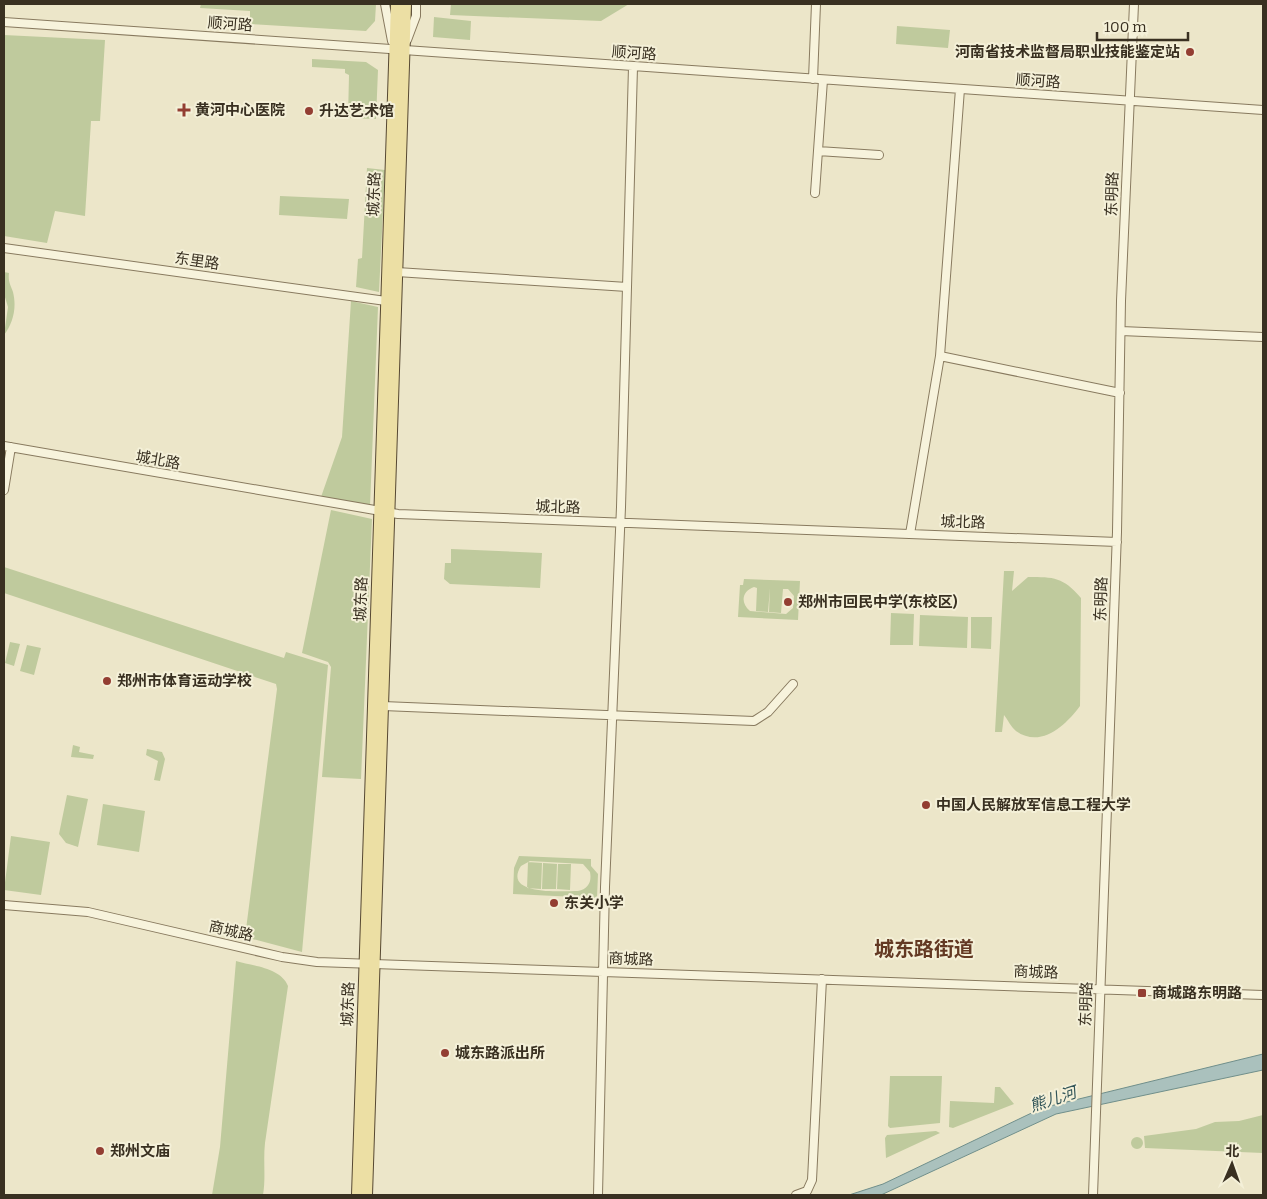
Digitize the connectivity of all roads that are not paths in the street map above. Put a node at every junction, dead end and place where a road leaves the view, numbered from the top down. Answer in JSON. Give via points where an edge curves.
{"nodes":[{"id":1,"x":385,"y":4,"type":"edge"},
{"id":2,"x":396,"y":4,"type":"edge"},
{"id":3,"x":406,"y":4,"type":"edge"},
{"id":4,"x":416,"y":4,"type":"edge"},
{"id":5,"x":816,"y":4,"type":"edge"},
{"id":6,"x":1134,"y":4,"type":"edge"},
{"id":7,"x":4,"y":22,"type":"edge"},
{"id":8,"x":401,"y":50,"type":"junction"},
{"id":9,"x":633,"y":67,"type":"junction"},
{"id":10,"x":813,"y":79,"type":"junction"},
{"id":11,"x":823,"y":80,"type":"junction"},
{"id":12,"x":960,"y":89,"type":"junction"},
{"id":13,"x":1129,"y":100,"type":"junction"},
{"id":14,"x":1263,"y":110,"type":"edge"},
{"id":15,"x":818,"y":151,"type":"junction"},
{"id":16,"x":879,"y":155,"type":"dead end"},
{"id":17,"x":815,"y":193,"type":"dead end"},
{"id":18,"x":4,"y":248,"type":"edge"},
{"id":19,"x":397,"y":272,"type":"junction"},
{"id":20,"x":627,"y":286,"type":"junction"},
{"id":21,"x":386,"y":301,"type":"junction"},
{"id":22,"x":1121,"y":331,"type":"junction"},
{"id":23,"x":1263,"y":337,"type":"edge"},
{"id":24,"x":940,"y":356,"type":"junction"},
{"id":25,"x":1120,"y":393,"type":"junction"},
{"id":26,"x":7,"y":447,"type":"edge"},
{"id":27,"x":4,"y":490,"type":"edge"},
{"id":28,"x":384,"y":513,"type":"junction"},
{"id":29,"x":620,"y":523,"type":"junction"},
{"id":30,"x":910,"y":534,"type":"junction"},
{"id":31,"x":1117,"y":542,"type":"junction"},
{"id":32,"x":793,"y":684,"type":"dead end"},
{"id":33,"x":383,"y":706,"type":"junction"},
{"id":34,"x":612,"y":716,"type":"junction"},
{"id":35,"x":4,"y":905,"type":"edge"},
{"id":36,"x":369,"y":964,"type":"junction"},
{"id":37,"x":603,"y":972,"type":"junction"},
{"id":38,"x":822,"y":979,"type":"junction"},
{"id":39,"x":1100,"y":988,"type":"junction"},
{"id":40,"x":1263,"y":995,"type":"edge"},
{"id":41,"x":356,"y":1195,"type":"edge"},
{"id":42,"x":367,"y":1195,"type":"edge"},
{"id":43,"x":598,"y":1195,"type":"edge"},
{"id":44,"x":796,"y":1195,"type":"edge"},
{"id":45,"x":1093,"y":1195,"type":"edge"}],
"edges":[{"from":1,"to":8,"type":"street"},
{"from":2,"to":8,"type":"main road","name":"城东路"},
{"from":3,"to":8,"type":"main road","name":"城东路"},
{"from":4,"to":8,"type":"street","via":[[416,16]]},
{"from":5,"to":10,"type":"street"},
{"from":6,"to":13,"type":"street","name":"东明路"},
{"from":7,"to":8,"type":"street","name":"顺河路"},
{"from":8,"to":9,"type":"street","name":"顺河路"},
{"from":8,"to":19,"type":"main road","name":"城东路"},
{"from":8,"to":21,"type":"main road","name":"城东路"},
{"from":9,"to":10,"type":"street","name":"顺河路"},
{"from":9,"to":20,"type":"street"},
{"from":10,"to":11,"type":"street","name":"顺河路"},
{"from":11,"to":12,"type":"street","name":"顺河路"},
{"from":11,"to":15,"type":"street"},
{"from":12,"to":13,"type":"street","name":"顺河路"},
{"from":12,"to":24,"type":"street"},
{"from":13,"to":14,"type":"street","name":"顺河路"},
{"from":13,"to":22,"type":"street","name":"东明路"},
{"from":15,"to":16,"type":"street"},
{"from":15,"to":17,"type":"street"},
{"from":18,"to":21,"type":"street","name":"东里路"},
{"from":19,"to":20,"type":"street"},
{"from":19,"to":28,"type":"main road","name":"城东路"},
{"from":20,"to":29,"type":"street"},
{"from":21,"to":28,"type":"main road","name":"城东路"},
{"from":22,"to":23,"type":"street"},
{"from":22,"to":25,"type":"street","name":"东明路"},
{"from":24,"to":25,"type":"street"},
{"from":24,"to":30,"type":"street"},
{"from":25,"to":31,"type":"street","name":"东明路"},
{"from":26,"to":27,"type":"street"},
{"from":26,"to":28,"type":"street","name":"城北路"},
{"from":28,"to":29,"type":"street","name":"城北路"},
{"from":28,"to":33,"type":"main road","name":"城东路"},
{"from":28,"to":36,"type":"main road","name":"城东路"},
{"from":29,"to":30,"type":"street","name":"城北路"},
{"from":29,"to":34,"type":"street"},
{"from":30,"to":31,"type":"street","name":"城北路"},
{"from":31,"to":39,"type":"street","name":"东明路"},
{"from":32,"to":34,"type":"street","via":[[768,712],[754,722]]},
{"from":33,"to":34,"type":"street"},
{"from":33,"to":36,"type":"main road","name":"城东路"},
{"from":34,"to":37,"type":"street"},
{"from":35,"to":36,"type":"street","name":"商城路","via":[[88,912],[289,958]]},
{"from":36,"to":37,"type":"street","name":"商城路"},
{"from":36,"to":41,"type":"main road","name":"城东路"},
{"from":36,"to":42,"type":"main road","name":"城东路"},
{"from":37,"to":38,"type":"street","name":"商城路"},
{"from":37,"to":43,"type":"street"},
{"from":38,"to":39,"type":"street","name":"商城路"},
{"from":38,"to":44,"type":"street","via":[[812,1180],[807,1191]]},
{"from":39,"to":40,"type":"street","name":"商城路"},
{"from":39,"to":45,"type":"street","name":"东明路"}]}
